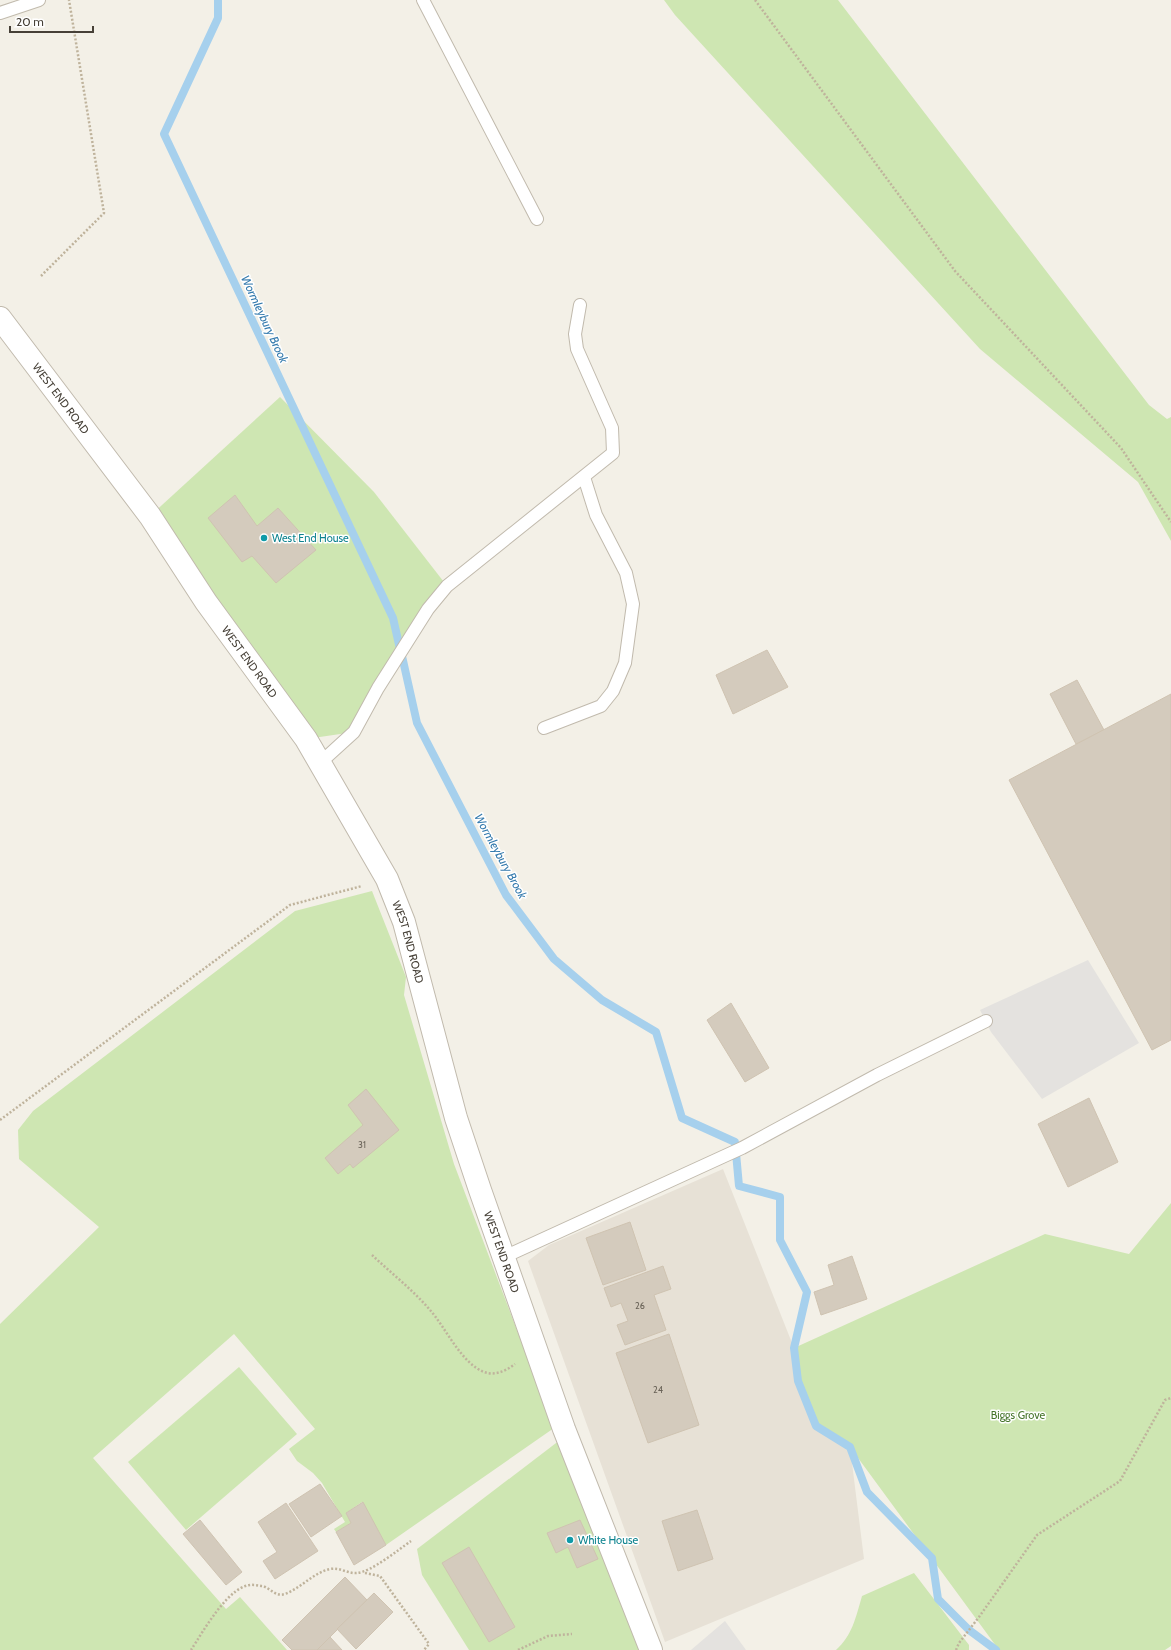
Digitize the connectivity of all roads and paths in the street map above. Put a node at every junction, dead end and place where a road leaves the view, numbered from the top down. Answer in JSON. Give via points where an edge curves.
{"nodes":[{"id":1,"x":39,"y":0,"type":"edge"},
{"id":2,"x":69,"y":0,"type":"edge"},
{"id":3,"x":423,"y":0,"type":"edge"},
{"id":4,"x":756,"y":0,"type":"edge"},
{"id":5,"x":0,"y":12,"type":"edge"},
{"id":6,"x":536,"y":219,"type":"dead end"},
{"id":7,"x":41,"y":276,"type":"dead end"},
{"id":8,"x":580,"y":305,"type":"dead end"},
{"id":9,"x":0,"y":318,"type":"edge"},
{"id":10,"x":584,"y":477,"type":"junction"},
{"id":11,"x":1171,"y":522,"type":"edge"},
{"id":12,"x":544,"y":728,"type":"dead end"},
{"id":13,"x":320,"y":763,"type":"junction"},
{"id":14,"x":387,"y":879,"type":"junction"},
{"id":15,"x":986,"y":1021,"type":"dead end"},
{"id":16,"x":0,"y":1120,"type":"edge"},
{"id":17,"x":372,"y":1255,"type":"dead end"},
{"id":18,"x":504,"y":1256,"type":"junction"},
{"id":19,"x":536,"y":1347,"type":"junction"},
{"id":20,"x":1171,"y":1398,"type":"edge"},
{"id":21,"x":411,"y":1541,"type":"dead end"},
{"id":22,"x":364,"y":1573,"type":"junction"},
{"id":23,"x":572,"y":1634,"type":"dead end"},
{"id":24,"x":191,"y":1650,"type":"edge"},
{"id":25,"x":424,"y":1650,"type":"edge"},
{"id":26,"x":518,"y":1650,"type":"edge"},
{"id":27,"x":651,"y":1650,"type":"edge"},
{"id":28,"x":956,"y":1650,"type":"edge"}],
"edges":[{"from":1,"to":5,"type":"lane"},
{"from":2,"to":7,"type":"path","via":[[104,213]]},
{"from":3,"to":6,"type":"lane"},
{"from":4,"to":11,"type":"path","via":[[955,271],[1121,448]]},
{"from":8,"to":10,"type":"lane","via":[[576,334],[577,349],[612,428],[613,453]]},
{"from":9,"to":13,"type":"street","name":"WEST END ROAD","via":[[150,516],[206,602],[306,739]]},
{"from":10,"to":12,"type":"lane","via":[[596,515],[626,573],[632,598],[625,663],[613,691],[601,706]]},
{"from":10,"to":13,"type":"lane","via":[[447,586],[428,609],[378,688],[354,732]]},
{"from":13,"to":14,"type":"street","name":"WEST END ROAD"},
{"from":14,"to":16,"type":"path","via":[[290,906]]},
{"from":14,"to":18,"type":"street","name":"WEST END ROAD","via":[[404,922],[456,1118]]},
{"from":15,"to":18,"type":"lane","via":[[877,1075],[742,1148]]},
{"from":17,"to":19,"type":"path","via":[[429,1309],[467,1359],[484,1371],[492,1373],[509,1369]]},
{"from":18,"to":19,"type":"street","name":"WEST END ROAD"},
{"from":19,"to":27,"type":"street","name":"WEST END ROAD","via":[[570,1445]]},
{"from":20,"to":28,"type":"path","via":[[1165,1400],[1120,1481],[1037,1535]]},
{"from":21,"to":22,"type":"path"},
{"from":22,"to":24,"type":"path","via":[[354,1574],[331,1569],[284,1594],[277,1594],[264,1586],[243,1587],[225,1600]]},
{"from":22,"to":25,"type":"path","via":[[380,1576],[429,1644]]},
{"from":23,"to":26,"type":"path","via":[[548,1636]]}]}
